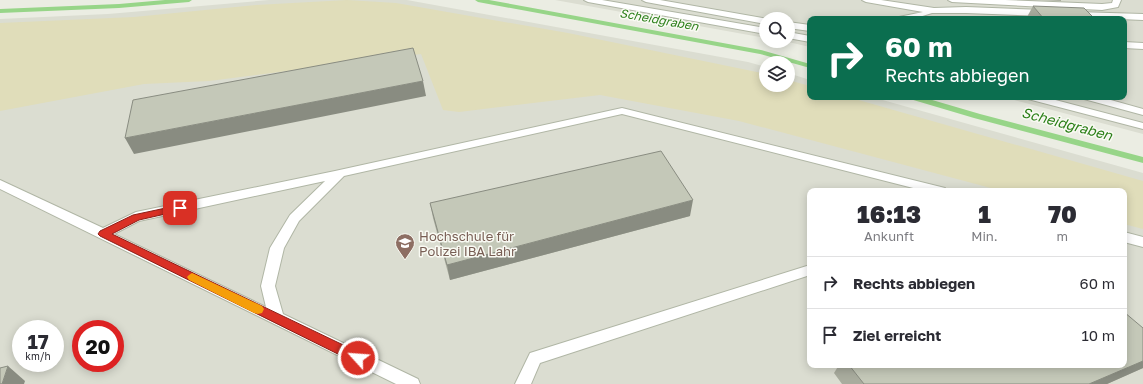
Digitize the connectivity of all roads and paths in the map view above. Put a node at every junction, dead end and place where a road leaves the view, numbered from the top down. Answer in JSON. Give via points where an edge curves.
{"nodes":[{"id":1,"x":588,"y":0,"type":"edge"},
{"id":2,"x":646,"y":0,"type":"edge"},
{"id":3,"x":866,"y":0,"type":"edge"},
{"id":4,"x":952,"y":0,"type":"edge"},
{"id":5,"x":1117,"y":0,"type":"edge"},
{"id":6,"x":934,"y":11,"type":"junction"},
{"id":7,"x":1051,"y":14,"type":"edge"},
{"id":8,"x":1066,"y":14,"type":"edge"},
{"id":9,"x":914,"y":16,"type":"edge"},
{"id":10,"x":1117,"y":16,"type":"edge"},
{"id":11,"x":1127,"y":16,"type":"edge"},
{"id":12,"x":1143,"y":17,"type":"edge"},
{"id":13,"x":759,"y":20,"type":"edge"},
{"id":14,"x":795,"y":26,"type":"edge"},
{"id":15,"x":807,"y":28,"type":"edge"},
{"id":16,"x":759,"y":30,"type":"edge"},
{"id":17,"x":795,"y":36,"type":"edge"},
{"id":18,"x":807,"y":38,"type":"edge"},
{"id":19,"x":1127,"y":45,"type":"edge"},
{"id":20,"x":1143,"y":46,"type":"edge"},
{"id":21,"x":1043,"y":100,"type":"edge"},
{"id":22,"x":1099,"y":100,"type":"edge"},
{"id":23,"x":1143,"y":112,"type":"edge"},
{"id":24,"x":1143,"y":126,"type":"edge"},
{"id":25,"x":340,"y":173,"type":"junction"},
{"id":26,"x":0,"y":184,"type":"edge"},
{"id":27,"x":929,"y":188,"type":"edge"},
{"id":28,"x":103,"y":234,"type":"junction"},
{"id":29,"x":1127,"y":238,"type":"edge"},
{"id":30,"x":1143,"y":242,"type":"edge"},
{"id":31,"x":807,"y":271,"type":"edge"},
{"id":32,"x":278,"y":319,"type":"junction"},
{"id":33,"x":412,"y":384,"type":"edge"},
{"id":34,"x":523,"y":384,"type":"edge"}],
"edges":[{"from":1,"to":16,"type":"lane"},
{"from":2,"to":13,"type":"lane"},
{"from":3,"to":6,"type":"lane"},
{"from":4,"to":5,"type":"lane","via":[[1102,7],[1115,5]]},
{"from":6,"to":7,"type":"lane"},
{"from":6,"to":9,"type":"lane"},
{"from":8,"to":10,"type":"lane"},
{"from":11,"to":12,"type":"lane"},
{"from":14,"to":15,"type":"lane"},
{"from":17,"to":18,"type":"lane"},
{"from":19,"to":20,"type":"lane"},
{"from":21,"to":24,"type":"lane"},
{"from":22,"to":23,"type":"lane"},
{"from":25,"to":27,"type":"lane","via":[[622,111]]},
{"from":25,"to":28,"type":"lane","via":[[136,218]]},
{"from":25,"to":32,"type":"lane","via":[[294,218],[277,248],[268,286]]},
{"from":26,"to":28,"type":"lane"},
{"from":28,"to":32,"type":"lane"},
{"from":29,"to":30,"type":"lane"},
{"from":31,"to":34,"type":"lane","via":[[535,358]]},
{"from":32,"to":33,"type":"lane"}]}
